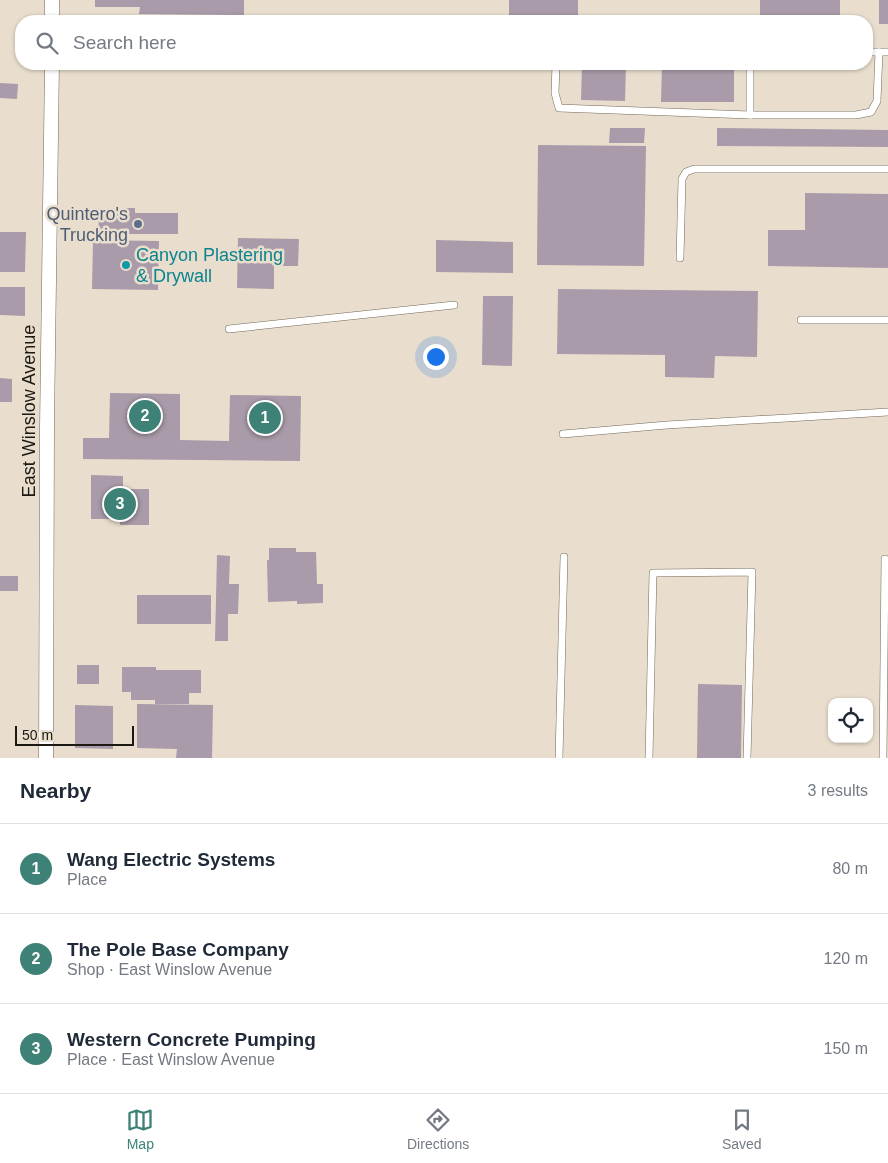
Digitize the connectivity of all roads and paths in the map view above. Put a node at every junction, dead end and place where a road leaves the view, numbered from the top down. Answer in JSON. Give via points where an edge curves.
{"nodes":[{"id":1,"x":52,"y":0,"type":"edge"},
{"id":2,"x":52,"y":15,"type":"edge"},
{"id":3,"x":873,"y":52,"type":"edge"},
{"id":4,"x":879,"y":52,"type":"junction"},
{"id":5,"x":888,"y":52,"type":"edge"},
{"id":6,"x":52,"y":70,"type":"edge"},
{"id":7,"x":556,"y":70,"type":"edge"},
{"id":8,"x":750,"y":70,"type":"edge"},
{"id":9,"x":750,"y":115,"type":"junction"},
{"id":10,"x":888,"y":169,"type":"edge"},
{"id":11,"x":680,"y":258,"type":"dead end"},
{"id":12,"x":454,"y":305,"type":"dead end"},
{"id":13,"x":801,"y":320,"type":"dead end"},
{"id":14,"x":888,"y":320,"type":"edge"},
{"id":15,"x":229,"y":329,"type":"dead end"},
{"id":16,"x":888,"y":412,"type":"edge"},
{"id":17,"x":563,"y":434,"type":"dead end"},
{"id":18,"x":564,"y":557,"type":"dead end"},
{"id":19,"x":885,"y":559,"type":"dead end"},
{"id":20,"x":46,"y":758,"type":"edge"},
{"id":21,"x":559,"y":758,"type":"edge"},
{"id":22,"x":649,"y":758,"type":"edge"},
{"id":23,"x":747,"y":758,"type":"edge"},
{"id":24,"x":883,"y":758,"type":"edge"}],
"edges":[{"from":1,"to":2,"type":"street"},
{"from":3,"to":4,"type":"lane"},
{"from":4,"to":5,"type":"lane"},
{"from":4,"to":9,"type":"lane","via":[[877,101],[871,112],[856,115]]},
{"from":6,"to":20,"type":"street","name":"East Winslow Avenue"},
{"from":7,"to":9,"type":"lane","via":[[555,94],[559,108]]},
{"from":8,"to":9,"type":"lane"},
{"from":10,"to":11,"type":"lane","via":[[694,169],[686,172],[682,180]]},
{"from":12,"to":15,"type":"lane"},
{"from":13,"to":14,"type":"lane"},
{"from":16,"to":17,"type":"lane"},
{"from":18,"to":21,"type":"lane"},
{"from":19,"to":24,"type":"lane"},
{"from":22,"to":23,"type":"lane","via":[[653,573],[752,572]]}]}
